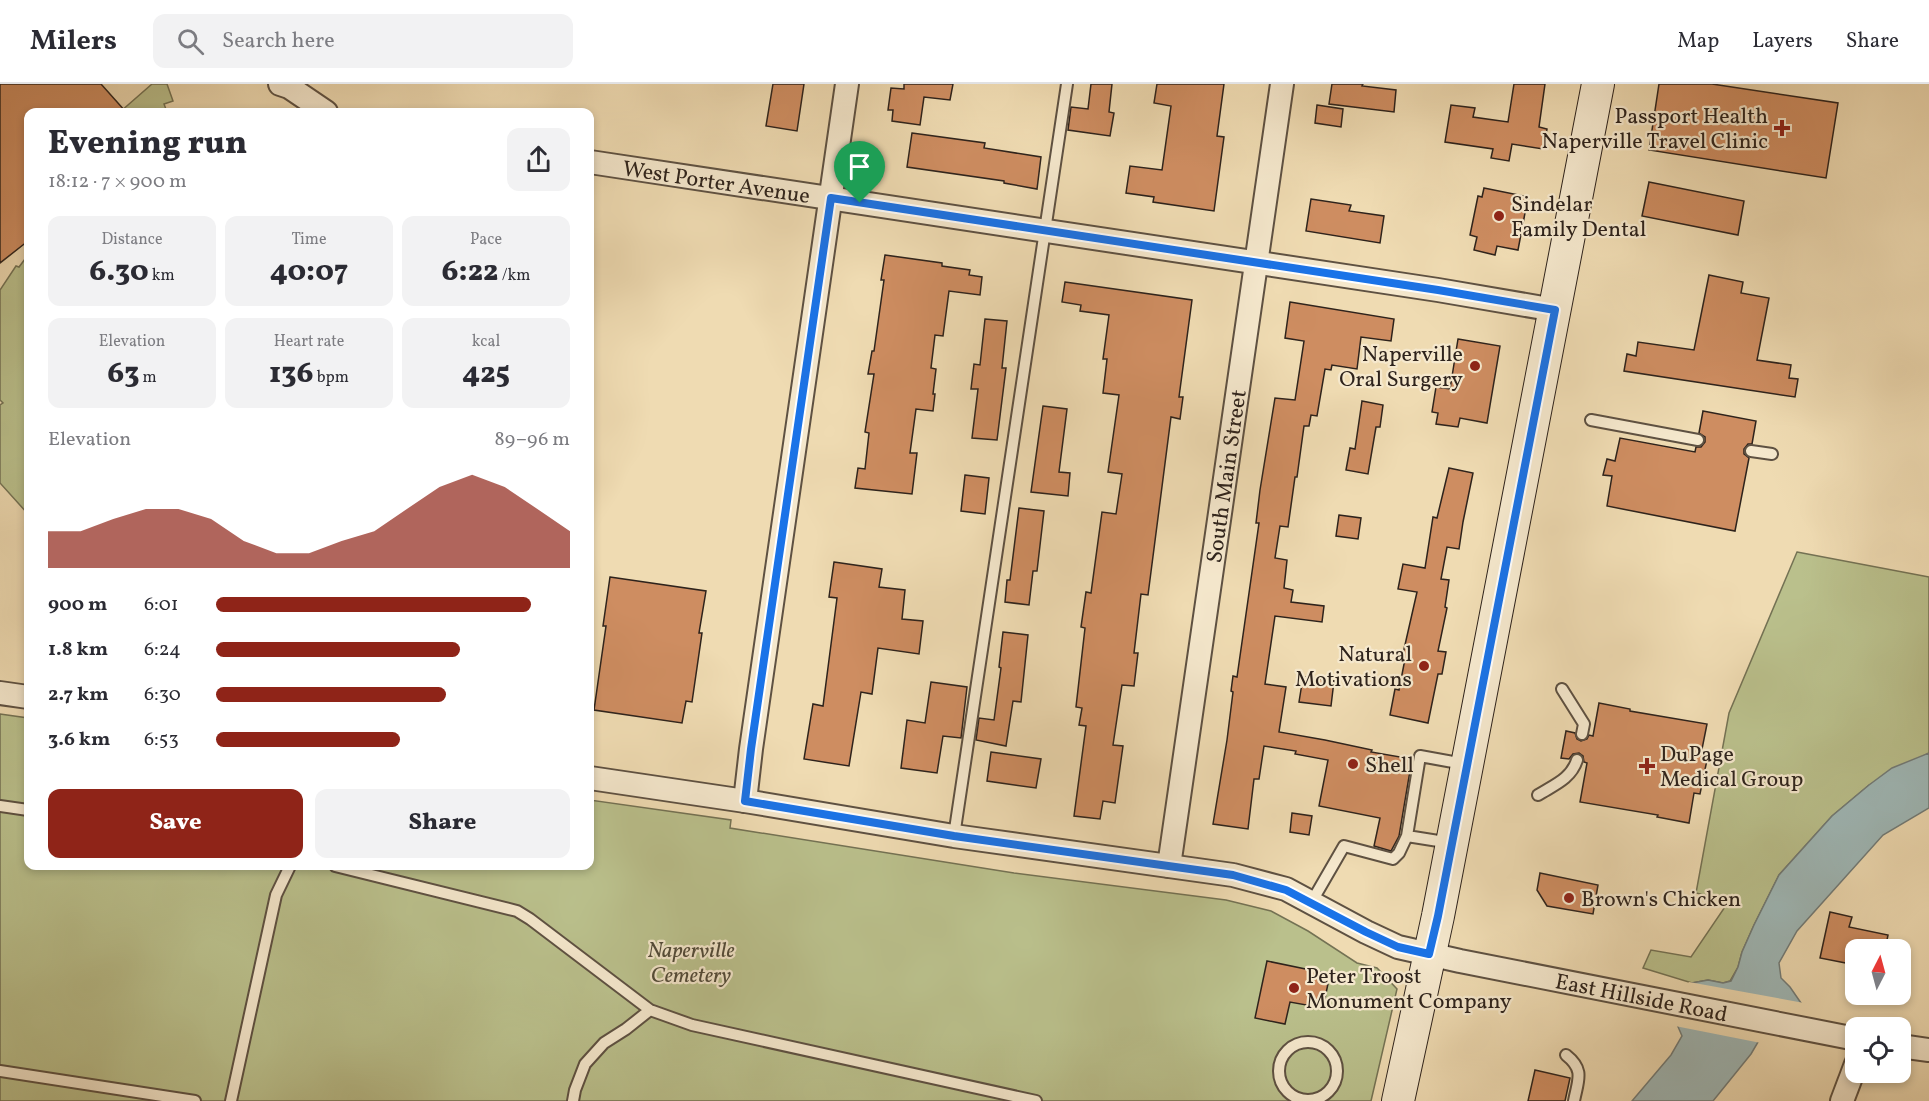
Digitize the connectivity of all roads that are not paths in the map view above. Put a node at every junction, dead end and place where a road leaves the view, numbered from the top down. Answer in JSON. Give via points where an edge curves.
{"nodes":[{"id":1,"x":280,"y":84,"type":"edge"},
{"id":2,"x":847,"y":84,"type":"edge"},
{"id":3,"x":1067,"y":84,"type":"edge"},
{"id":4,"x":1282,"y":84,"type":"edge"},
{"id":5,"x":1598,"y":84,"type":"edge"},
{"id":6,"x":320,"y":108,"type":"edge"},
{"id":7,"x":594,"y":163,"type":"edge"},
{"id":8,"x":831,"y":198,"type":"junction"},
{"id":9,"x":1045,"y":231,"type":"junction"},
{"id":10,"x":1257,"y":263,"type":"junction"},
{"id":11,"x":1555,"y":310,"type":"junction"},
{"id":12,"x":1591,"y":420,"type":"dead end"},
{"id":13,"x":1698,"y":440,"type":"dead end"},
{"id":14,"x":1751,"y":451,"type":"dead end"},
{"id":15,"x":1772,"y":454,"type":"dead end"},
{"id":16,"x":1562,"y":689,"type":"dead end"},
{"id":17,"x":0,"y":693,"type":"edge"},
{"id":18,"x":24,"y":696,"type":"edge"},
{"id":19,"x":1582,"y":734,"type":"dead end"},
{"id":20,"x":1577,"y":760,"type":"dead end"},
{"id":21,"x":1467,"y":765,"type":"junction"},
{"id":22,"x":594,"y":779,"type":"edge"},
{"id":23,"x":1538,"y":795,"type":"dead end"},
{"id":24,"x":745,"y":801,"type":"junction"},
{"id":25,"x":0,"y":806,"type":"edge"},
{"id":26,"x":24,"y":809,"type":"edge"},
{"id":27,"x":954,"y":836,"type":"junction"},
{"id":28,"x":1407,"y":836,"type":"junction"},
{"id":29,"x":1452,"y":843,"type":"junction"},
{"id":30,"x":1169,"y":866,"type":"junction"},
{"id":31,"x":288,"y":870,"type":"edge"},
{"id":32,"x":352,"y":870,"type":"edge"},
{"id":33,"x":1311,"y":903,"type":"junction"},
{"id":34,"x":1429,"y":954,"type":"junction"},
{"id":35,"x":650,"y":1010,"type":"junction"},
{"id":36,"x":1845,"y":1037,"type":"edge"},
{"id":37,"x":1911,"y":1048,"type":"edge"},
{"id":38,"x":1929,"y":1050,"type":"edge"},
{"id":39,"x":1566,"y":1055,"type":"dead end"},
{"id":40,"x":0,"y":1071,"type":"edge"},
{"id":41,"x":1849,"y":1083,"type":"edge"},
{"id":42,"x":1403,"y":1093,"type":"edge"},
{"id":43,"x":1287,"y":1097,"type":"edge"},
{"id":44,"x":195,"y":1101,"type":"edge"},
{"id":45,"x":231,"y":1101,"type":"edge"},
{"id":46,"x":573,"y":1101,"type":"edge"},
{"id":47,"x":1036,"y":1101,"type":"edge"},
{"id":48,"x":1574,"y":1101,"type":"edge"},
{"id":49,"x":1842,"y":1101,"type":"edge"}],
"edges":[{"from":1,"to":6,"type":"street"},
{"from":2,"to":8,"type":"street"},
{"from":3,"to":9,"type":"lane"},
{"from":4,"to":10,"type":"street","name":"South Main Street"},
{"from":5,"to":11,"type":"main road"},
{"from":7,"to":8,"type":"street","name":"West Porter Avenue"},
{"from":8,"to":9,"type":"street","name":"West Porter Avenue"},
{"from":8,"to":24,"type":"street"},
{"from":9,"to":10,"type":"street","name":"West Porter Avenue"},
{"from":9,"to":27,"type":"lane"},
{"from":10,"to":11,"type":"street","name":"West Porter Avenue"},
{"from":10,"to":30,"type":"street","name":"South Main Street"},
{"from":11,"to":21,"type":"main road"},
{"from":12,"to":13,"type":"lane"},
{"from":14,"to":15,"type":"lane"},
{"from":16,"to":19,"type":"lane","via":[[1584,724]]},
{"from":17,"to":18,"type":"street"},
{"from":20,"to":23,"type":"lane","via":[[1566,778]]},
{"from":21,"to":28,"type":"lane","via":[[1420,756]]},
{"from":21,"to":29,"type":"main road"},
{"from":22,"to":24,"type":"street","name":"East Hillside Road"},
{"from":24,"to":27,"type":"street","name":"East Hillside Road"},
{"from":25,"to":26,"type":"lane"},
{"from":27,"to":30,"type":"street","name":"East Hillside Road"},
{"from":28,"to":29,"type":"lane"},
{"from":28,"to":33,"type":"lane","via":[[1400,853],[1392,859],[1344,846]]},
{"from":29,"to":34,"type":"main road"},
{"from":30,"to":33,"type":"street","name":"East Hillside Road","via":[[1233,875],[1286,890]]},
{"from":31,"to":45,"type":"lane","via":[[276,895]]},
{"from":32,"to":35,"type":"lane","via":[[517,910]]},
{"from":33,"to":34,"type":"street","name":"East Hillside Road","via":[[1398,947]]},
{"from":34,"to":36,"type":"street","name":"East Hillside Road"},
{"from":34,"to":42,"type":"main road"},
{"from":35,"to":46,"type":"lane","via":[[604,1043],[585,1064]]},
{"from":35,"to":47,"type":"lane","via":[[692,1025]]},
{"from":37,"to":38,"type":"street"},
{"from":39,"to":48,"type":"lane","via":[[1580,1072]]},
{"from":40,"to":44,"type":"lane"},
{"from":41,"to":49,"type":"street"},
{"from":43,"to":43,"type":"lane","via":[[1307,1100],[1331,1089],[1337,1073],[1333,1055],[1327,1049],[1308,1042],[1298,1044],[1283,1057],[1280,1076]]}]}
